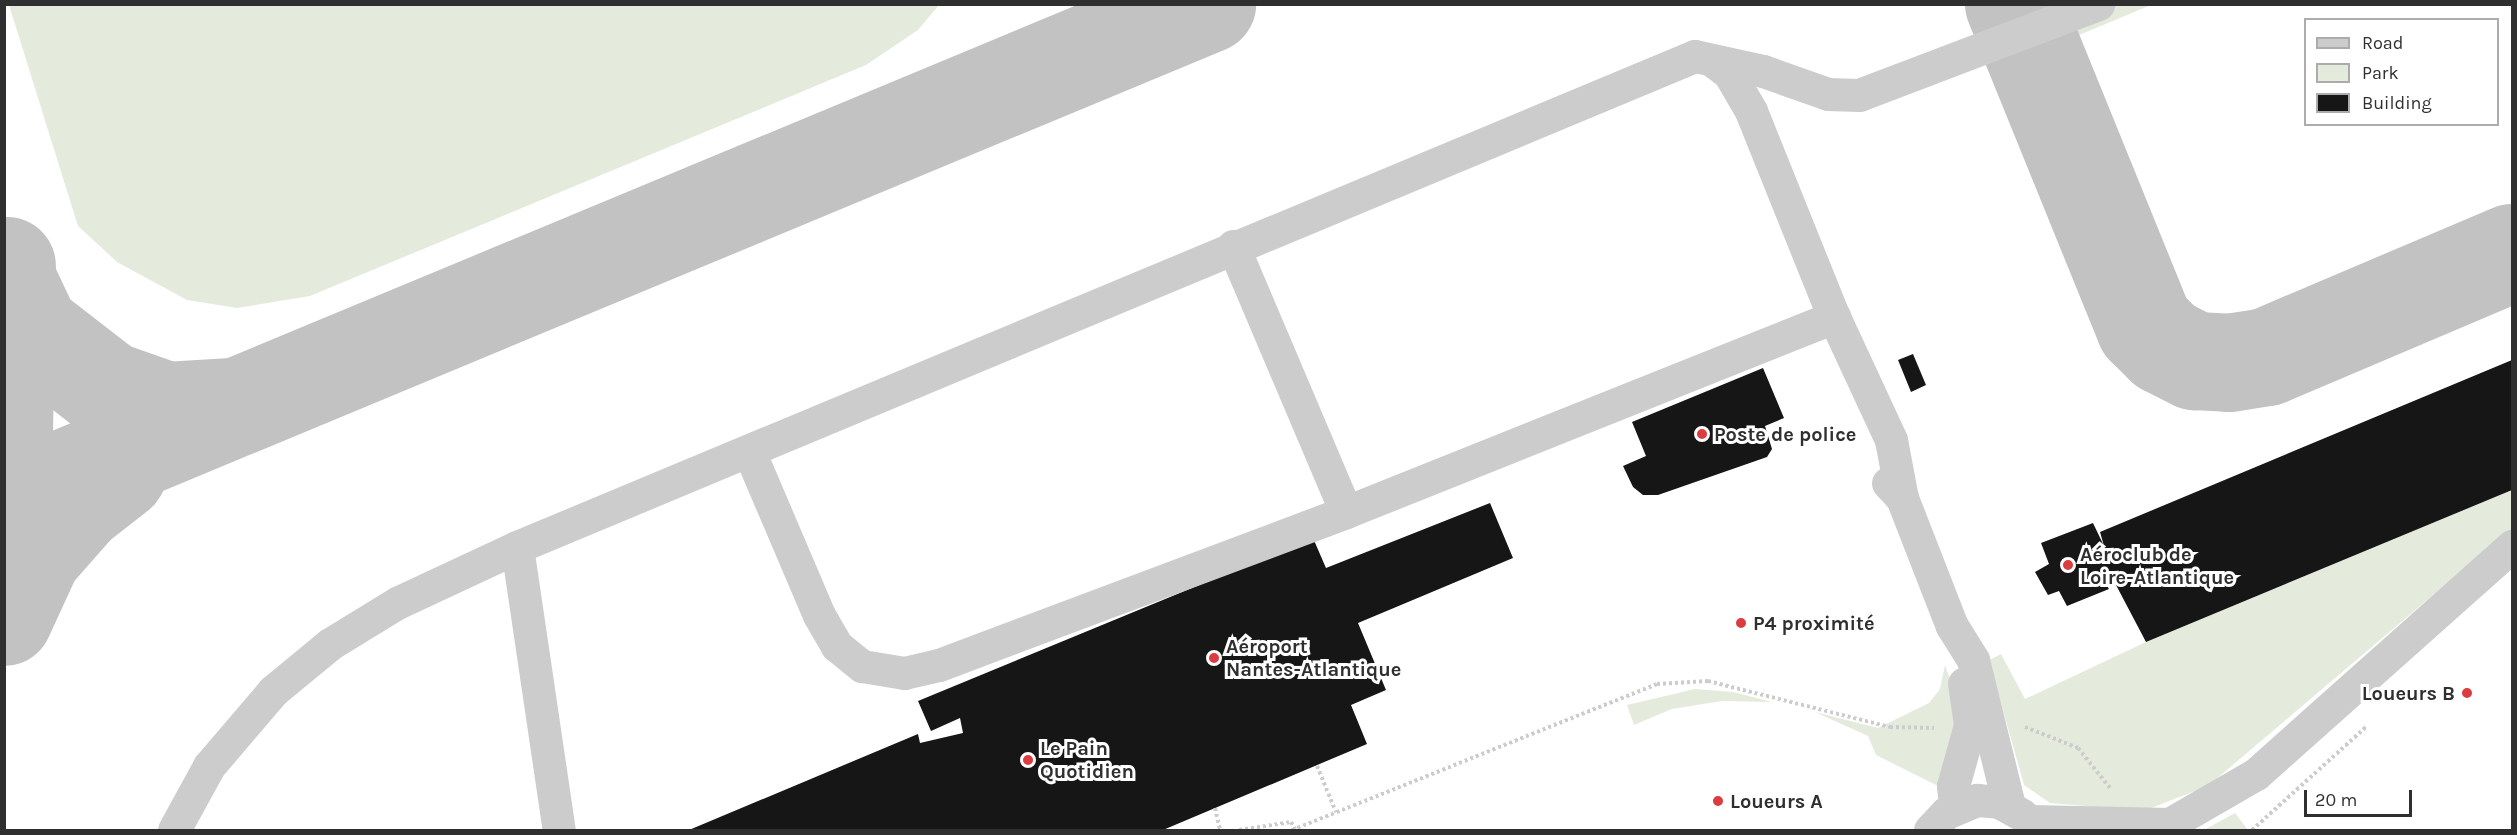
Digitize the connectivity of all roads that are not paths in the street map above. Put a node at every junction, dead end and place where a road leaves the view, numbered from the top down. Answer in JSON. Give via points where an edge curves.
{"nodes":[{"id":1,"x":2098,"y":4,"type":"edge"},
{"id":2,"x":1713,"y":61,"type":"junction"},
{"id":3,"x":1233,"y":246,"type":"junction"},
{"id":4,"x":1834,"y":317,"type":"junction"},
{"id":5,"x":749,"y":451,"type":"junction"},
{"id":6,"x":1880,"y":474,"type":"dead end"},
{"id":7,"x":1902,"y":498,"type":"junction"},
{"id":8,"x":1346,"y":512,"type":"junction"},
{"id":9,"x":2512,"y":546,"type":"edge"},
{"id":10,"x":517,"y":547,"type":"junction"},
{"id":11,"x":1952,"y":626,"type":"junction"},
{"id":12,"x":1955,"y":807,"type":"junction"},
{"id":13,"x":2024,"y":819,"type":"edge"},
{"id":14,"x":2165,"y":827,"type":"edge"},
{"id":15,"x":174,"y":831,"type":"edge"},
{"id":16,"x":559,"y":831,"type":"edge"},
{"id":17,"x":1930,"y":831,"type":"edge"}],
"edges":[{"from":1,"to":2,"type":"street","via":[[1859,95],[1828,94],[1763,71]]},
{"from":2,"to":3,"type":"street","via":[[1695,56]]},
{"from":2,"to":4,"type":"street","via":[[1729,73],[1751,111]]},
{"from":3,"to":5,"type":"street"},
{"from":3,"to":8,"type":"street"},
{"from":4,"to":7,"type":"street","via":[[1891,440]]},
{"from":4,"to":8,"type":"street"},
{"from":5,"to":8,"type":"street","via":[[819,615],[837,646],[862,666],[904,674],[939,665]]},
{"from":5,"to":10,"type":"street"},
{"from":6,"to":7,"type":"street"},
{"from":7,"to":11,"type":"street"},
{"from":9,"to":14,"type":"street","via":[[2256,774]]},
{"from":10,"to":15,"type":"street","via":[[397,603],[330,644],[273,691],[209,766]]},
{"from":10,"to":16,"type":"street"},
{"from":11,"to":12,"type":"street","via":[[1970,725],[1953,786]]},
{"from":11,"to":13,"type":"street","via":[[1973,660]]},
{"from":12,"to":13,"type":"street","via":[[1988,800]]},
{"from":12,"to":17,"type":"street"},
{"from":13,"to":14,"type":"street"}]}
